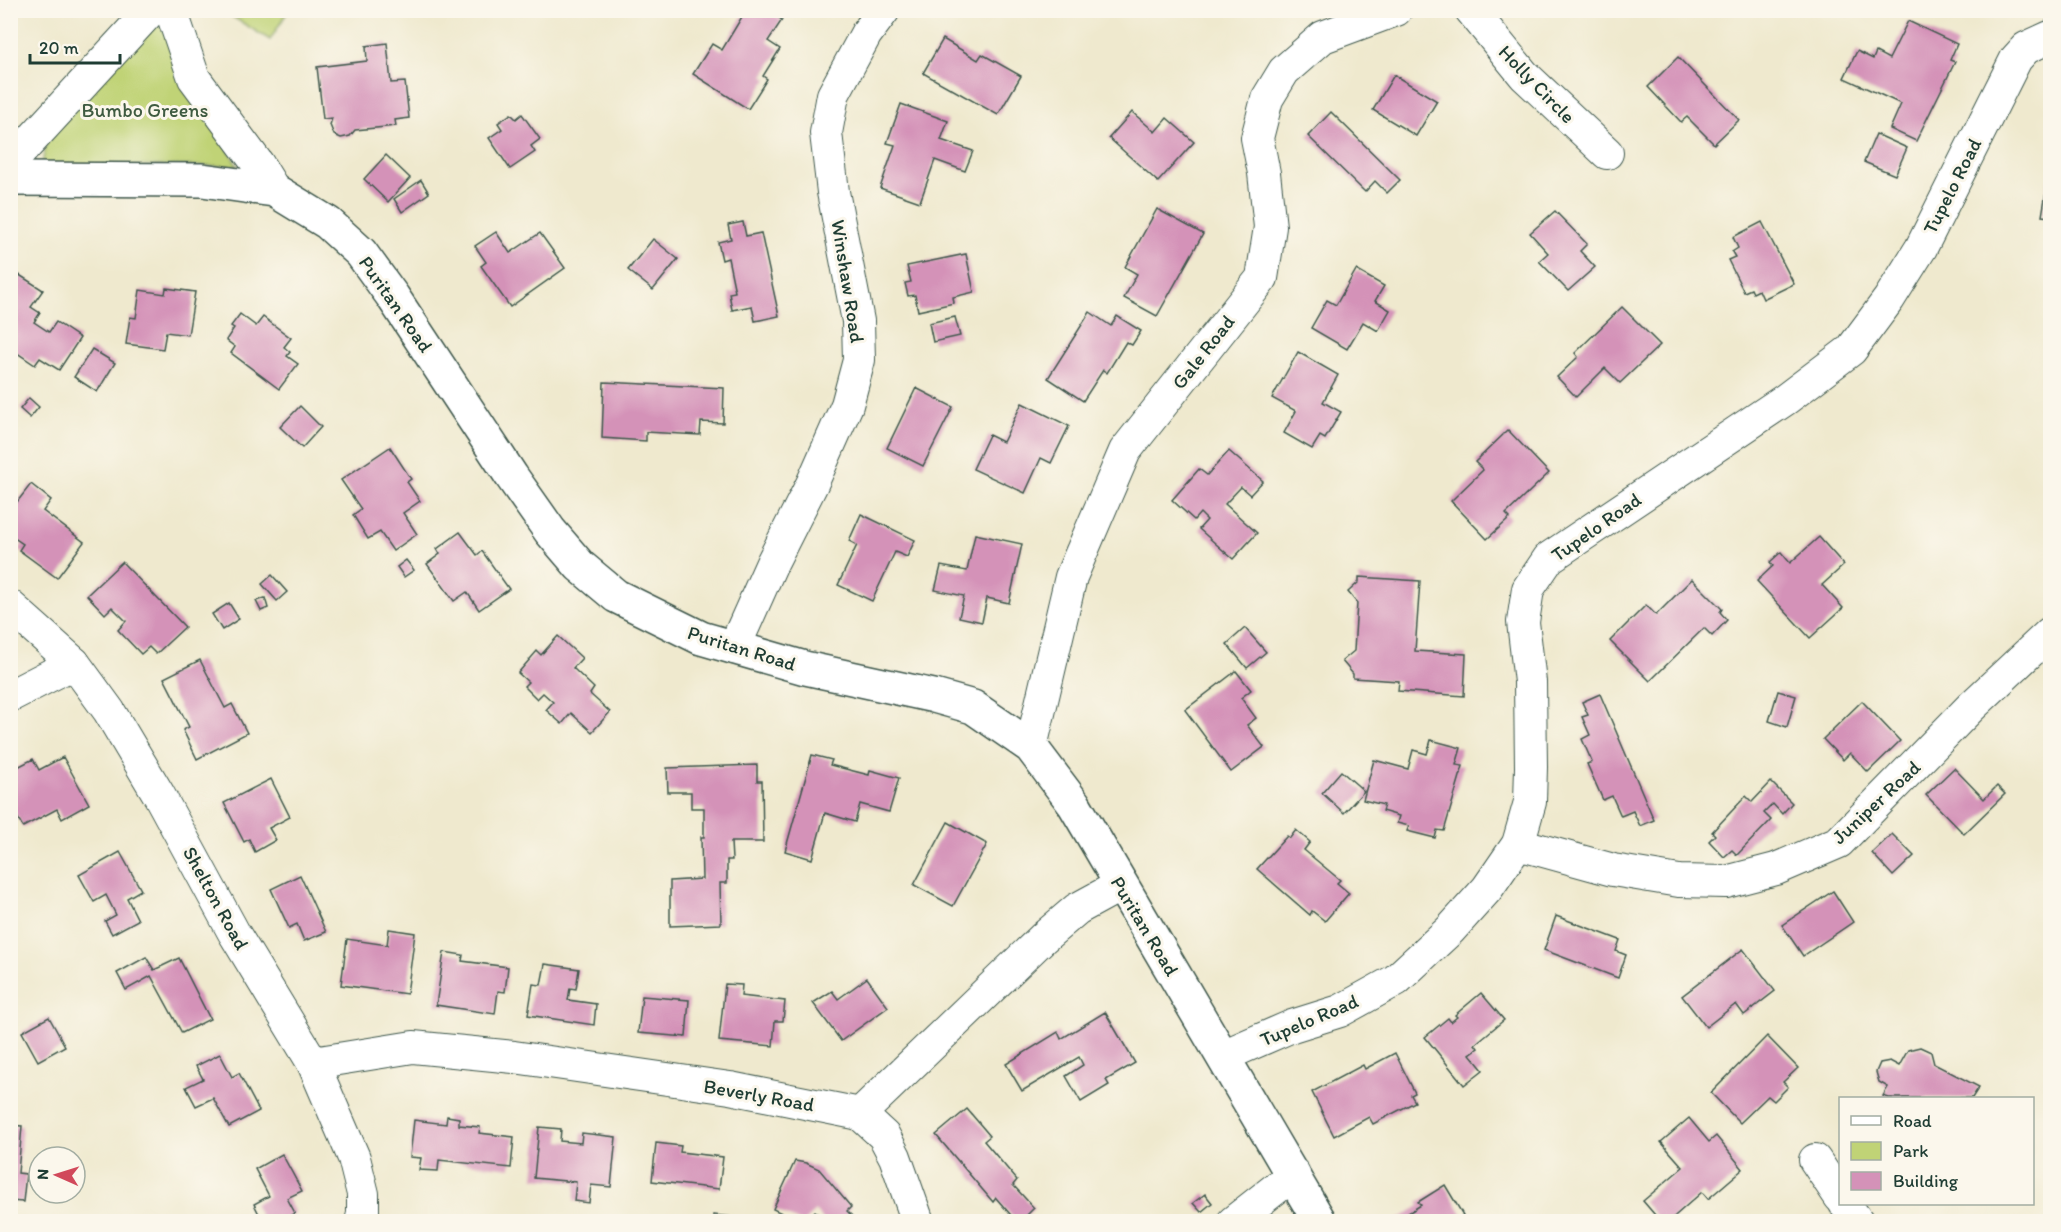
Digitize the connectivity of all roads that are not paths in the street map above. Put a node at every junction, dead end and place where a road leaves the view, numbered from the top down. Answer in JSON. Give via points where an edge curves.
{"nodes":[{"id":1,"x":151,"y":10,"type":"edge"},
{"id":2,"x":171,"y":10,"type":"edge"},
{"id":3,"x":884,"y":10,"type":"edge"},
{"id":4,"x":1396,"y":10,"type":"edge"},
{"id":5,"x":1471,"y":10,"type":"edge"},
{"id":6,"x":2050,"y":37,"type":"edge"},
{"id":7,"x":1607,"y":153,"type":"dead end"},
{"id":8,"x":10,"y":163,"type":"edge"},
{"id":9,"x":10,"y":179,"type":"edge"},
{"id":10,"x":274,"y":190,"type":"junction"},
{"id":11,"x":10,"y":606,"type":"edge"},
{"id":12,"x":2050,"y":633,"type":"edge"},
{"id":13,"x":734,"y":648,"type":"junction"},
{"id":14,"x":74,"y":663,"type":"junction"},
{"id":15,"x":10,"y":696,"type":"edge"},
{"id":16,"x":1031,"y":747,"type":"junction"},
{"id":17,"x":1518,"y":843,"type":"junction"},
{"id":18,"x":1121,"y":885,"type":"junction"},
{"id":19,"x":1224,"y":1056,"type":"junction"},
{"id":20,"x":314,"y":1063,"type":"junction"},
{"id":21,"x":860,"y":1114,"type":"junction"},
{"id":22,"x":1815,"y":1160,"type":"dead end"},
{"id":23,"x":1294,"y":1174,"type":"junction"},
{"id":24,"x":1839,"y":1196,"type":"edge"},
{"id":25,"x":1846,"y":1205,"type":"edge"},
{"id":26,"x":361,"y":1221,"type":"edge"},
{"id":27,"x":918,"y":1221,"type":"edge"},
{"id":28,"x":1233,"y":1221,"type":"edge"},
{"id":29,"x":1320,"y":1221,"type":"edge"},
{"id":30,"x":1858,"y":1221,"type":"edge"}],
"edges":[{"from":1,"to":8,"type":"street"},
{"from":2,"to":10,"type":"street","via":[[194,78]]},
{"from":3,"to":13,"type":"street","name":"Winshaw Road","via":[[833,94],[826,133],[858,321],[859,360],[842,415]]},
{"from":4,"to":16,"type":"street","name":"Gale Road","via":[[1323,37],[1284,71],[1267,99],[1257,138],[1270,227],[1262,278],[1125,451],[1071,577]]},
{"from":5,"to":7,"type":"street","name":"Holly Circle","via":[[1524,75]]},
{"from":6,"to":17,"type":"street","name":"Tupelo Road","via":[[2026,48],[2016,59],[1921,248],[1851,350],[1786,399],[1549,558],[1528,589],[1522,622],[1530,682],[1530,802]]},
{"from":9,"to":10,"type":"street","name":"Puritan Road","via":[[202,180]]},
{"from":10,"to":13,"type":"street","name":"Puritan Road","via":[[327,223],[361,253],[518,486],[580,566],[616,596],[692,634]]},
{"from":11,"to":14,"type":"street","name":"Shelton Road"},
{"from":12,"to":17,"type":"street","name":"Juniper Road","via":[[1970,708],[1839,842],[1776,869],[1726,882],[1678,881],[1613,870]]},
{"from":13,"to":16,"type":"street","name":"Puritan Road","via":[[973,708]]},
{"from":14,"to":15,"type":"street"},
{"from":14,"to":20,"type":"street","name":"Shelton Road","via":[[109,711],[234,933]]},
{"from":16,"to":18,"type":"street","name":"Puritan Road","via":[[1074,804]]},
{"from":17,"to":19,"type":"street","name":"Tupelo Road","via":[[1487,889],[1396,980],[1340,1011],[1292,1026]]},
{"from":18,"to":19,"type":"street","name":"Puritan Road"},
{"from":18,"to":21,"type":"street","via":[[1077,909],[1043,938]]},
{"from":19,"to":23,"type":"street","name":"Puritan Road"},
{"from":20,"to":21,"type":"street","name":"Beverly Road","via":[[424,1048],[730,1088]]},
{"from":20,"to":26,"type":"street","name":"Shelton Road","via":[[354,1158],[363,1194]]},
{"from":21,"to":27,"type":"street","via":[[884,1136]]},
{"from":22,"to":24,"type":"street"},
{"from":23,"to":28,"type":"street"},
{"from":23,"to":29,"type":"street","name":"Puritan Road"},
{"from":25,"to":30,"type":"street"}]}
